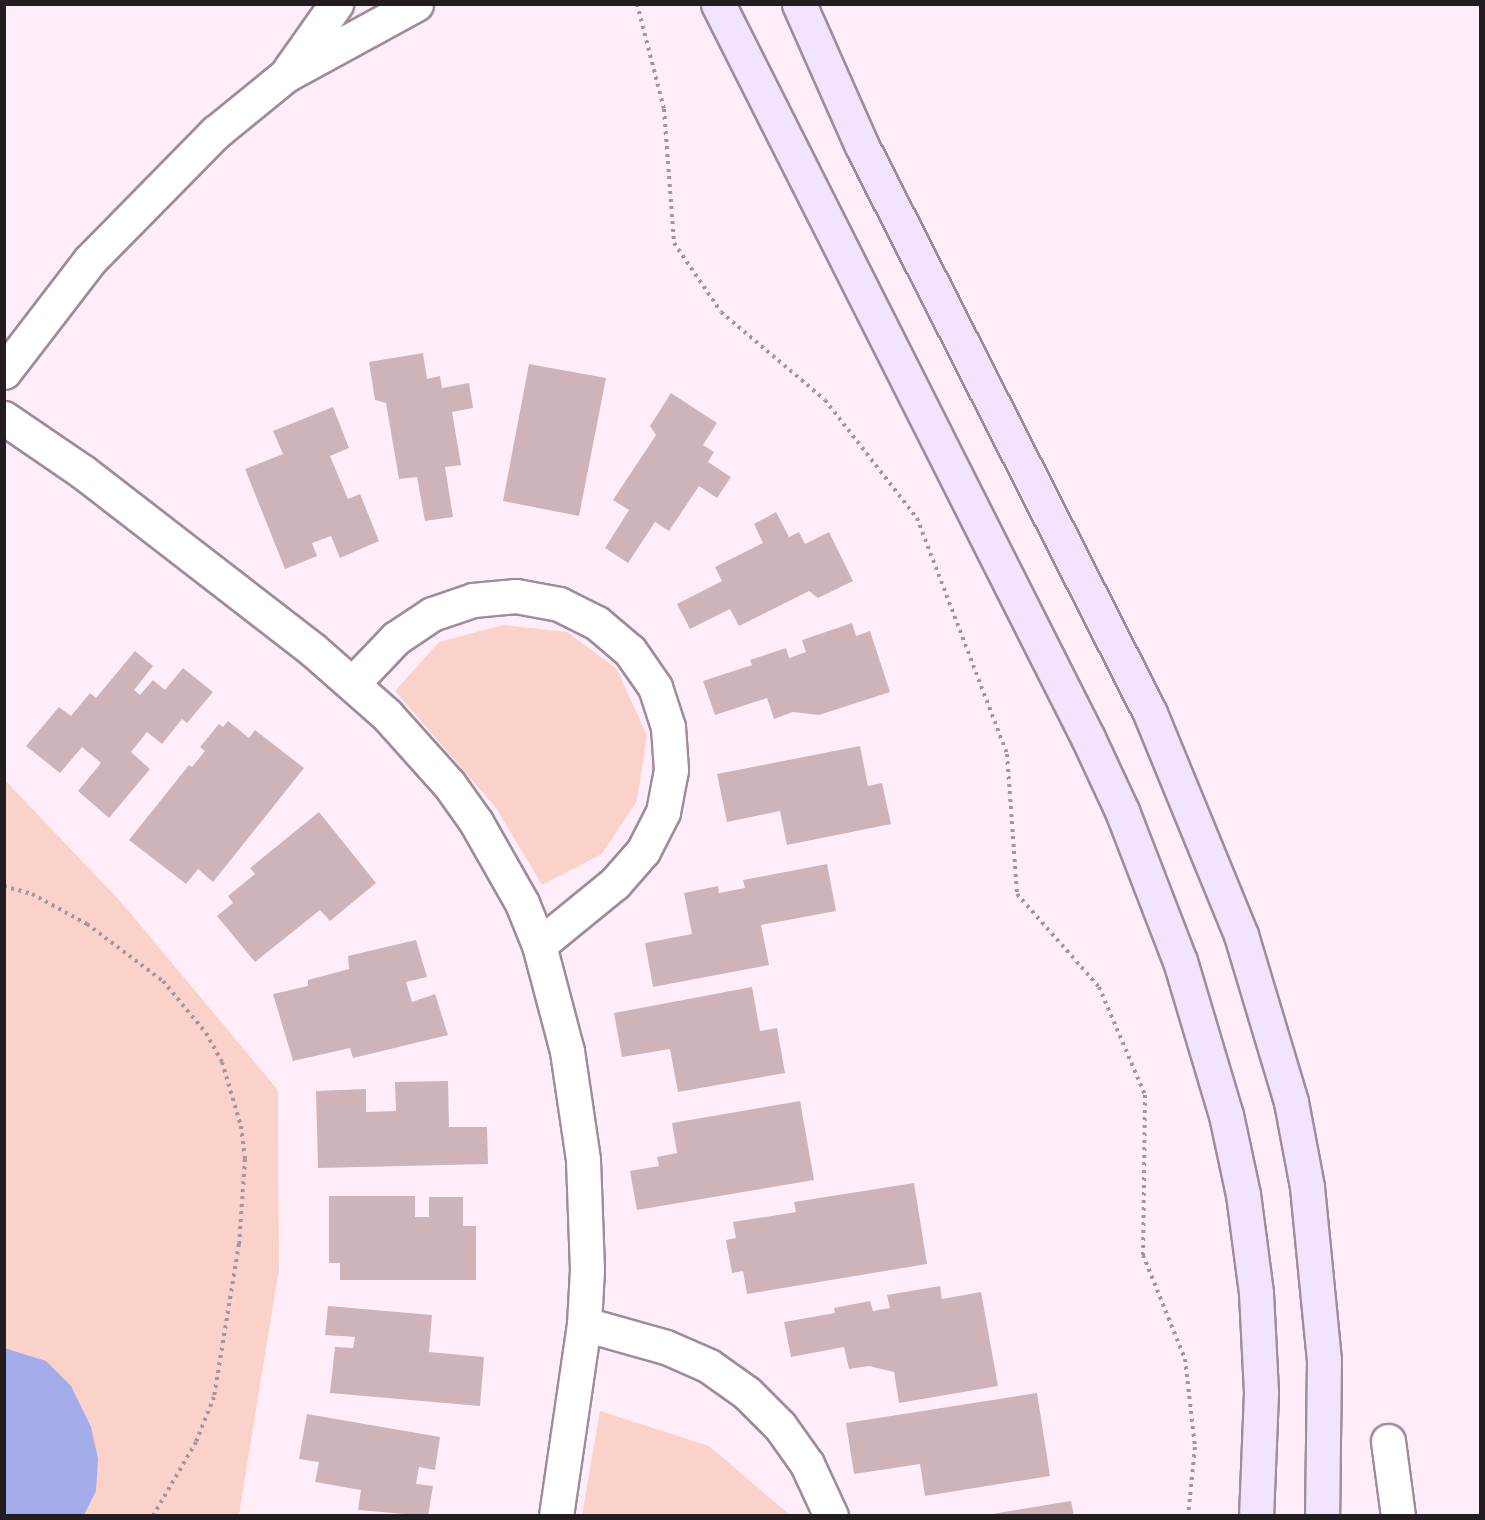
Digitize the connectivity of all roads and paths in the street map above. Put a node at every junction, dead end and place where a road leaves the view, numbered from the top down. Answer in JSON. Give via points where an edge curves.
{"nodes":[{"id":1,"x":336,"y":4,"type":"edge"},
{"id":2,"x":416,"y":4,"type":"edge"},
{"id":3,"x":637,"y":4,"type":"edge"},
{"id":4,"x":718,"y":4,"type":"edge"},
{"id":5,"x":799,"y":4,"type":"edge"},
{"id":6,"x":286,"y":75,"type":"junction"},
{"id":7,"x":4,"y":372,"type":"edge"},
{"id":8,"x":4,"y":418,"type":"edge"},
{"id":9,"x":353,"y":683,"type":"junction"},
{"id":10,"x":4,"y":886,"type":"edge"},
{"id":11,"x":539,"y":945,"type":"junction"},
{"id":12,"x":584,"y":1324,"type":"junction"},
{"id":13,"x":1388,"y":1441,"type":"dead end"},
{"id":14,"x":153,"y":1515,"type":"edge"},
{"id":15,"x":556,"y":1515,"type":"edge"},
{"id":16,"x":831,"y":1515,"type":"edge"},
{"id":17,"x":1188,"y":1515,"type":"edge"},
{"id":18,"x":1256,"y":1515,"type":"edge"},
{"id":19,"x":1322,"y":1515,"type":"edge"},
{"id":20,"x":1398,"y":1515,"type":"edge"}],
"edges":[{"from":1,"to":6,"type":"street"},
{"from":2,"to":6,"type":"street"},
{"from":3,"to":17,"type":"path","via":[[664,109],[675,243],[721,312],[825,400],[917,518],[1007,754],[1017,894],[1098,987],[1145,1095],[1143,1255],[1185,1359],[1195,1447]]},
{"from":4,"to":18,"type":"street","via":[[1088,738],[1131,832],[1180,961],[1216,1082],[1243,1194],[1256,1293],[1261,1393]]},
{"from":5,"to":19,"type":"street","via":[[862,146],[1150,713],[1241,935],[1291,1102],[1309,1198],[1324,1360]]},
{"from":6,"to":7,"type":"street","via":[[216,132],[151,194],[90,260]]},
{"from":8,"to":9,"type":"street","via":[[92,479]]},
{"from":9,"to":11,"type":"street","via":[[449,784],[500,862]]},
{"from":9,"to":11,"type":"street","via":[[396,638],[432,614],[473,600],[516,596],[559,604],[597,623],[630,651],[654,687],[668,727],[671,770],[663,813],[643,850],[615,883]]},
{"from":10,"to":14,"type":"path","via":[[60,908],[164,981],[206,1033],[222,1062],[241,1125],[245,1159],[240,1233],[214,1397],[196,1442]]},
{"from":11,"to":12,"type":"street","via":[[567,1051],[581,1138],[586,1214]]},
{"from":12,"to":15,"type":"street"},
{"from":12,"to":16,"type":"street","via":[[666,1347],[709,1366],[747,1393],[780,1426],[807,1464]]},
{"from":13,"to":20,"type":"street"}]}
